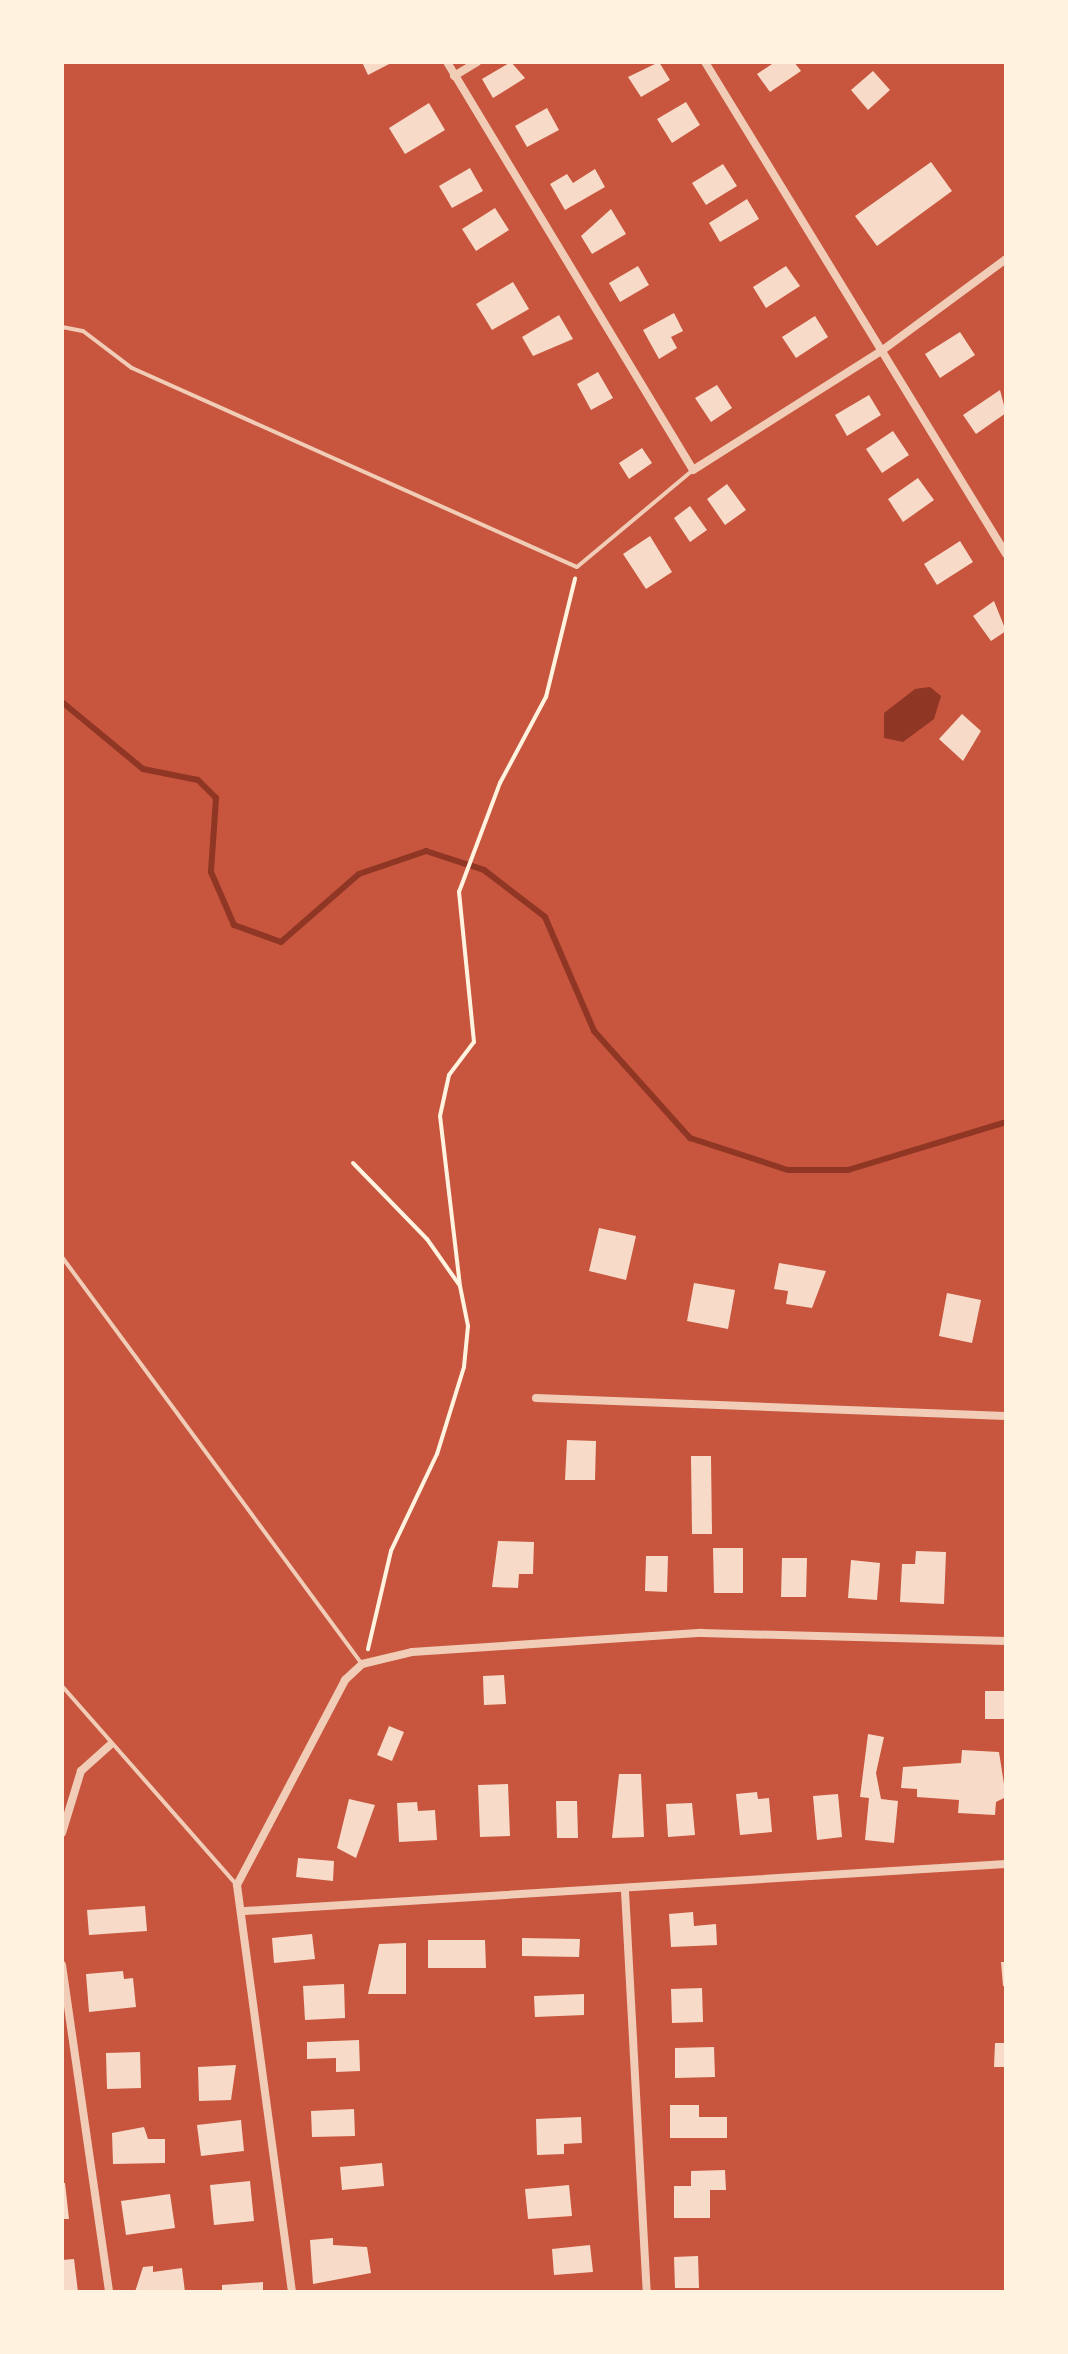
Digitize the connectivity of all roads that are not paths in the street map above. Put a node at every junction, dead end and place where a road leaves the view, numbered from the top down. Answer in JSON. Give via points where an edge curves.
{"nodes":[{"id":1,"x":447,"y":62,"type":"edge"},
{"id":2,"x":477,"y":62,"type":"edge"},
{"id":3,"x":705,"y":62,"type":"edge"},
{"id":4,"x":454,"y":76,"type":"junction"},
{"id":5,"x":1006,"y":259,"type":"edge"},
{"id":6,"x":62,"y":327,"type":"edge"},
{"id":7,"x":880,"y":352,"type":"junction"},
{"id":8,"x":693,"y":470,"type":"junction"},
{"id":9,"x":1006,"y":554,"type":"edge"},
{"id":10,"x":62,"y":1257,"type":"edge"},
{"id":11,"x":536,"y":1398,"type":"dead end"},
{"id":12,"x":1006,"y":1416,"type":"edge"},
{"id":13,"x":1006,"y":1641,"type":"edge"},
{"id":14,"x":362,"y":1664,"type":"junction"},
{"id":15,"x":62,"y":1686,"type":"edge"},
{"id":16,"x":110,"y":1745,"type":"junction"},
{"id":17,"x":62,"y":1833,"type":"edge"},
{"id":18,"x":1006,"y":1864,"type":"edge"},
{"id":19,"x":237,"y":1885,"type":"junction"},
{"id":20,"x":625,"y":1891,"type":"junction"},
{"id":21,"x":245,"y":1911,"type":"junction"},
{"id":22,"x":62,"y":1965,"type":"edge"},
{"id":23,"x":109,"y":2292,"type":"edge"},
{"id":24,"x":292,"y":2292,"type":"edge"},
{"id":25,"x":647,"y":2292,"type":"edge"}],
"edges":[{"from":1,"to":4,"type":"street"},
{"from":2,"to":4,"type":"street"},
{"from":3,"to":7,"type":"street"},
{"from":4,"to":8,"type":"street"},
{"from":5,"to":7,"type":"street"},
{"from":6,"to":8,"type":"lane","via":[[83,331],[132,368],[577,567]]},
{"from":7,"to":8,"type":"street"},
{"from":7,"to":9,"type":"street"},
{"from":10,"to":14,"type":"lane"},
{"from":11,"to":12,"type":"street"},
{"from":13,"to":14,"type":"street","via":[[701,1633],[412,1652]]},
{"from":14,"to":19,"type":"street","via":[[345,1680]]},
{"from":15,"to":16,"type":"lane"},
{"from":16,"to":17,"type":"street","via":[[81,1771]]},
{"from":16,"to":19,"type":"lane"},
{"from":18,"to":20,"type":"street"},
{"from":19,"to":21,"type":"street"},
{"from":20,"to":21,"type":"street"},
{"from":20,"to":25,"type":"street"},
{"from":21,"to":24,"type":"street"},
{"from":22,"to":23,"type":"street"}]}
